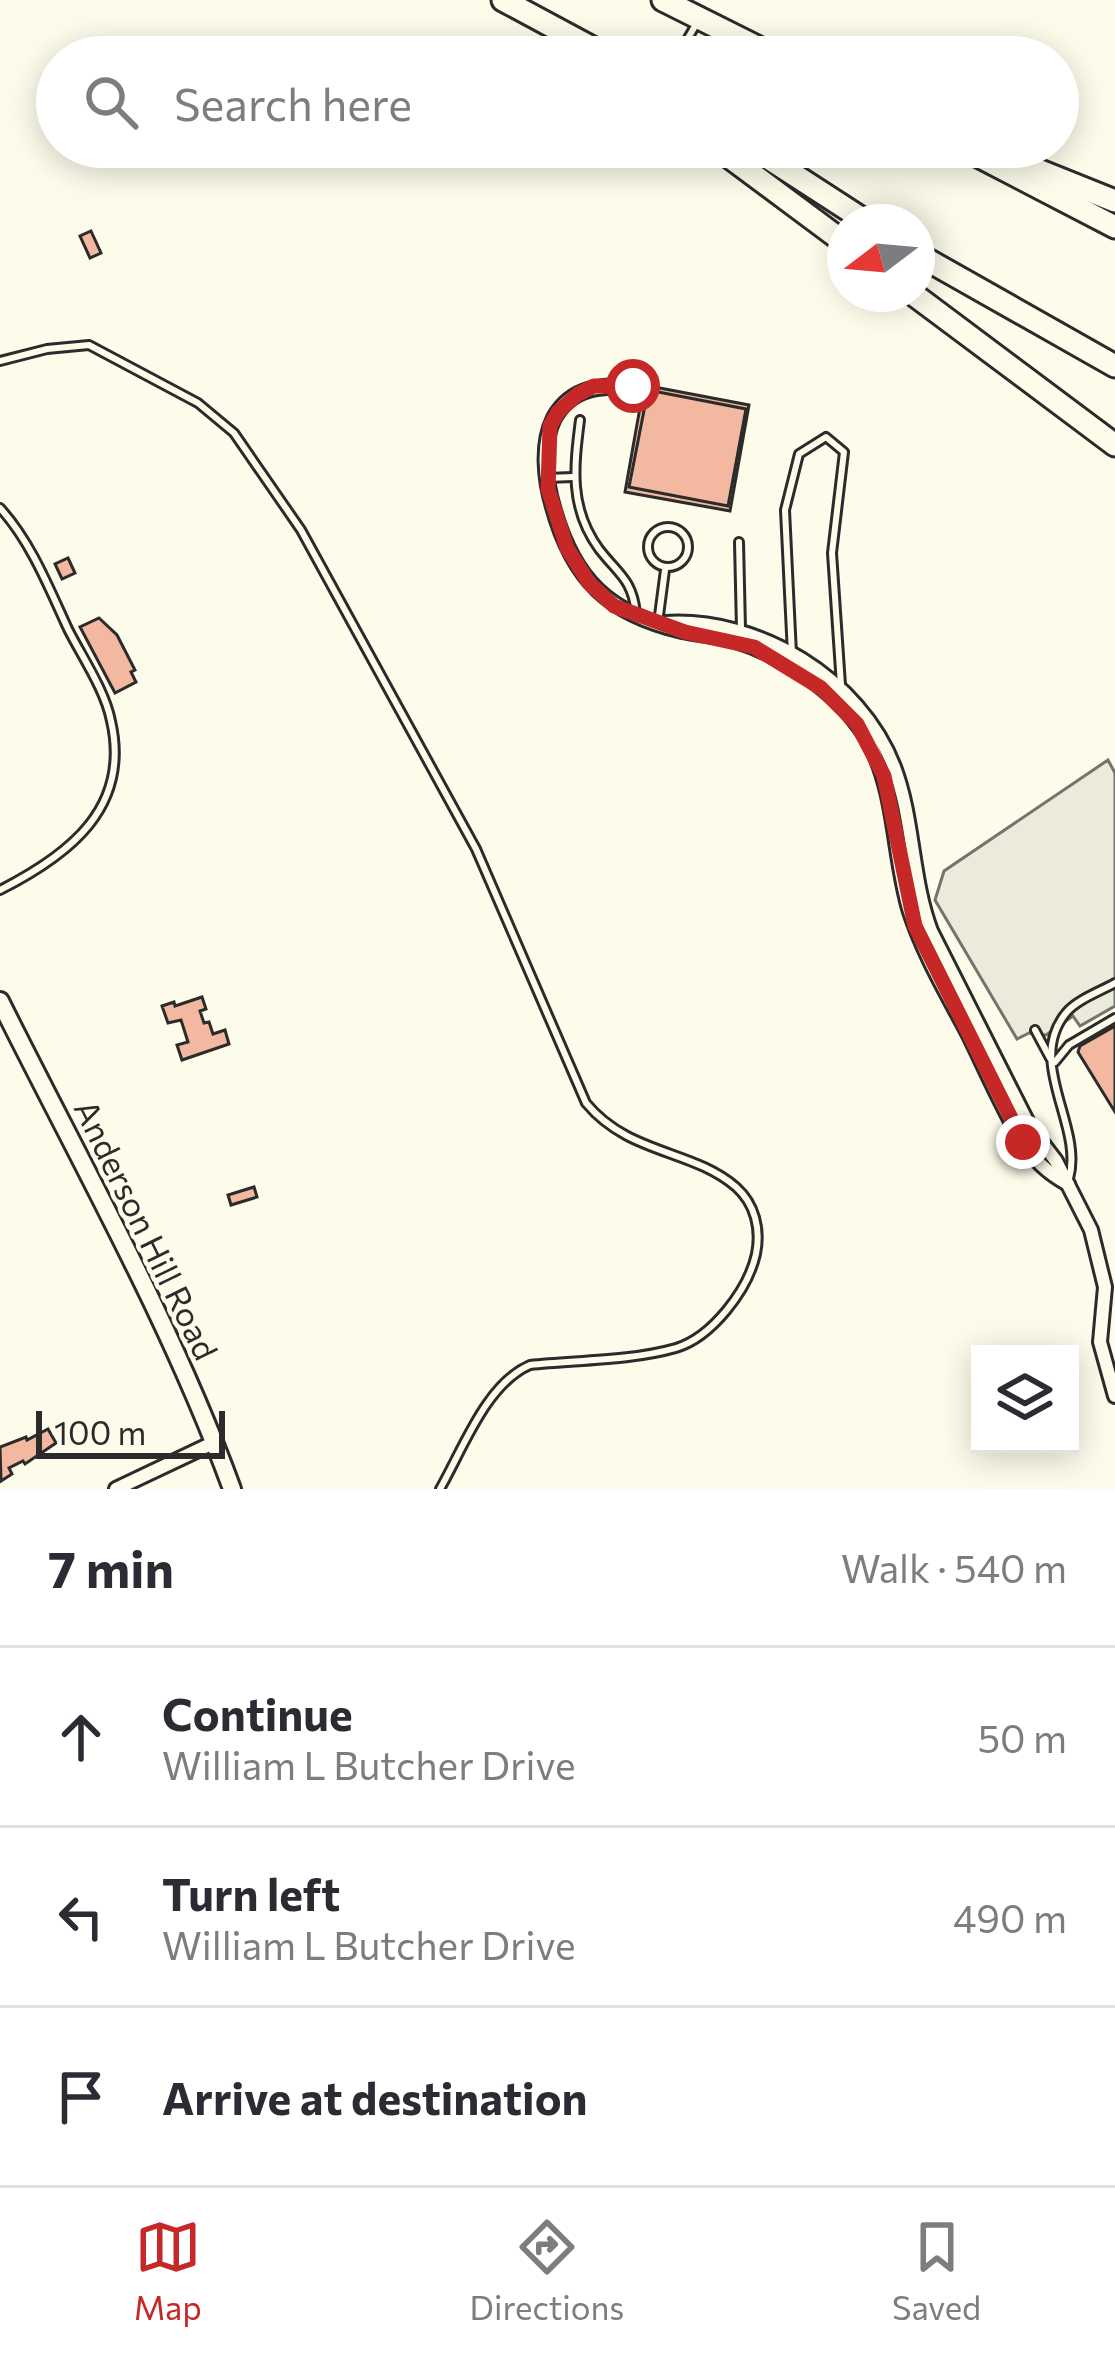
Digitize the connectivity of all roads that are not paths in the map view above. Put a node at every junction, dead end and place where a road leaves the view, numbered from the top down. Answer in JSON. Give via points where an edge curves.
{"nodes":[{"id":1,"x":503,"y":0,"type":"edge"},
{"id":2,"x":663,"y":0,"type":"edge"},
{"id":3,"x":700,"y":18,"type":"junction"},
{"id":4,"x":553,"y":27,"type":"junction"},
{"id":5,"x":564,"y":36,"type":"edge"},
{"id":6,"x":570,"y":36,"type":"edge"},
{"id":7,"x":689,"y":36,"type":"edge"},
{"id":8,"x":736,"y":36,"type":"edge"},
{"id":9,"x":744,"y":168,"type":"edge"},
{"id":10,"x":784,"y":168,"type":"edge"},
{"id":11,"x":1001,"y":168,"type":"edge"},
{"id":12,"x":1030,"y":168,"type":"edge"},
{"id":13,"x":1115,"y":201,"type":"edge"},
{"id":14,"x":839,"y":204,"type":"edge"},
{"id":15,"x":1115,"y":227,"type":"edge"},
{"id":16,"x":827,"y":230,"type":"edge"},
{"id":17,"x":935,"y":264,"type":"edge"},
{"id":18,"x":935,"y":311,"type":"edge"},
{"id":19,"x":0,"y":361,"type":"edge"},
{"id":20,"x":1115,"y":366,"type":"edge"},
{"id":21,"x":633,"y":386,"type":"dead end"},
{"id":22,"x":580,"y":420,"type":"dead end"},
{"id":23,"x":1110,"y":445,"type":"edge"},
{"id":24,"x":573,"y":477,"type":"junction"},
{"id":25,"x":547,"y":478,"type":"junction"},
{"id":26,"x":0,"y":508,"type":"edge"},
{"id":27,"x":739,"y":542,"type":"dead end"},
{"id":28,"x":665,"y":570,"type":"junction"},
{"id":29,"x":636,"y":616,"type":"junction"},
{"id":30,"x":658,"y":623,"type":"junction"},
{"id":31,"x":741,"y":636,"type":"junction"},
{"id":32,"x":792,"y":662,"type":"junction"},
{"id":33,"x":840,"y":697,"type":"junction"},
{"id":34,"x":0,"y":890,"type":"edge"},
{"id":35,"x":1115,"y":983,"type":"edge"},
{"id":36,"x":0,"y":1000,"type":"edge"},
{"id":37,"x":1115,"y":1018,"type":"edge"},
{"id":38,"x":1035,"y":1030,"type":"dead end"},
{"id":39,"x":1054,"y":1065,"type":"junction"},
{"id":40,"x":1068,"y":1184,"type":"junction"},
{"id":41,"x":1110,"y":1286,"type":"edge"},
{"id":42,"x":1115,"y":1396,"type":"edge"},
{"id":43,"x":215,"y":1442,"type":"junction"},
{"id":44,"x":116,"y":1489,"type":"edge"},
{"id":45,"x":232,"y":1489,"type":"edge"},
{"id":46,"x":440,"y":1489,"type":"edge"}],
"edges":[{"from":1,"to":4,"type":"highway"},
{"from":2,"to":3,"type":"highway"},
{"from":3,"to":7,"type":"lane"},
{"from":3,"to":8,"type":"highway"},
{"from":4,"to":5,"type":"highway"},
{"from":4,"to":6,"type":"highway"},
{"from":9,"to":16,"type":"highway"},
{"from":10,"to":14,"type":"highway"},
{"from":11,"to":15,"type":"highway"},
{"from":12,"to":13,"type":"highway"},
{"from":17,"to":20,"type":"highway"},
{"from":18,"to":23,"type":"highway"},
{"from":19,"to":46,"type":"lane","via":[[89,345],[198,403],[234,433],[301,530],[476,849],[586,1103],[623,1136],[720,1176],[751,1204],[755,1258],[745,1288],[721,1316],[681,1346],[515,1371]]},
{"from":21,"to":25,"type":"street","via":[[594,386],[566,402],[550,426]]},
{"from":22,"to":24,"type":"lane"},
{"from":24,"to":25,"type":"lane"},
{"from":24,"to":29,"type":"lane","via":[[579,513],[633,588]]},
{"from":25,"to":29,"type":"street","via":[[577,566],[598,593]]},
{"from":26,"to":34,"type":"lane","via":[[111,719],[114,760],[105,807],[85,832]]},
{"from":27,"to":31,"type":"lane"},
{"from":28,"to":28,"type":"lane","via":[[688,552],[673,526],[649,536],[648,551]]},
{"from":28,"to":30,"type":"lane"},
{"from":29,"to":30,"type":"street"},
{"from":30,"to":31,"type":"street","via":[[699,622]]},
{"from":31,"to":32,"type":"street"},
{"from":32,"to":33,"type":"street"},
{"from":32,"to":33,"type":"lane","via":[[785,510],[799,454],[826,437],[844,452],[832,553]]},
{"from":33,"to":40,"type":"street","via":[[884,776],[905,893],[926,951],[1023,1142]]},
{"from":35,"to":39,"type":"lane","via":[[1067,1011],[1054,1037]]},
{"from":36,"to":43,"type":"main road","name":"Anderson Hill Road"},
{"from":37,"to":39,"type":"lane","via":[[1070,1045]]},
{"from":38,"to":39,"type":"lane"},
{"from":39,"to":40,"type":"lane","via":[[1073,1155]]},
{"from":40,"to":41,"type":"street"},
{"from":41,"to":42,"type":"street","via":[[1100,1342]]},
{"from":43,"to":44,"type":"street"},
{"from":43,"to":45,"type":"main road","name":"Anderson Hill Road"}]}
